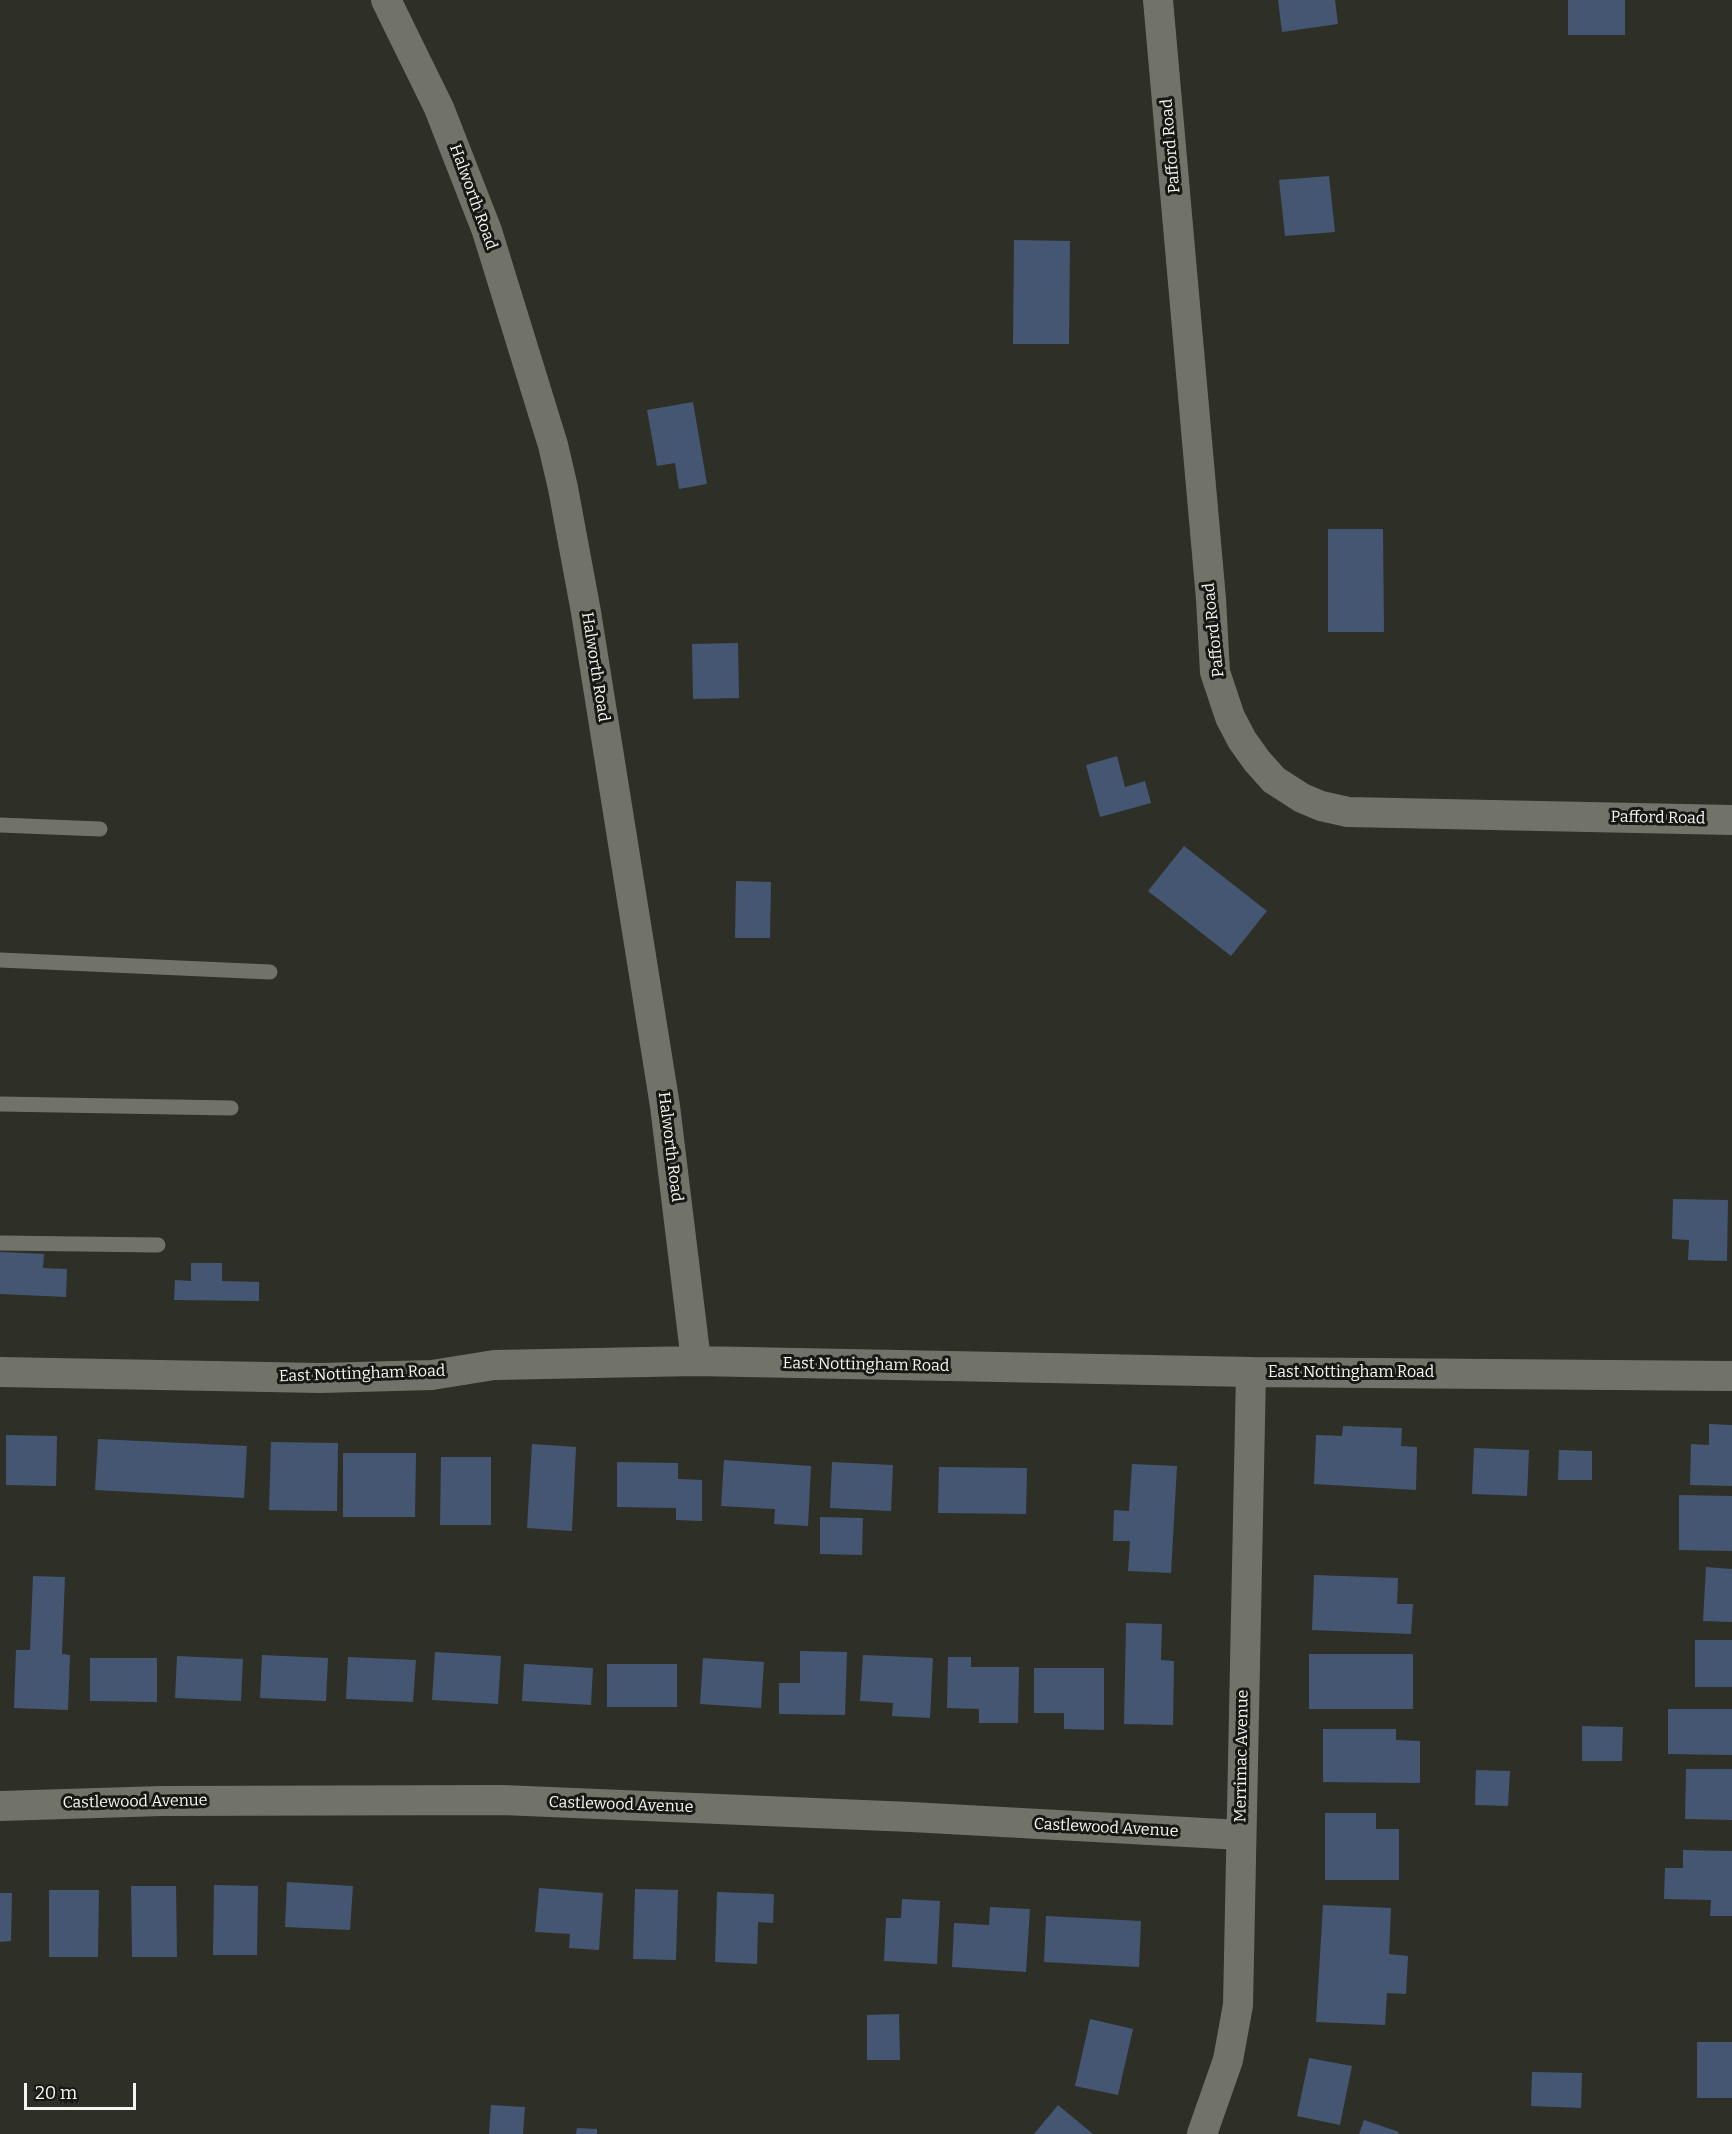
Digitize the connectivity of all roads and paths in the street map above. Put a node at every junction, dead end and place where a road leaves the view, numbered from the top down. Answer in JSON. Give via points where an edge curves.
{"nodes":[{"id":1,"x":386,"y":0,"type":"edge"},
{"id":2,"x":1158,"y":0,"type":"edge"},
{"id":3,"x":1732,"y":820,"type":"edge"},
{"id":4,"x":0,"y":825,"type":"edge"},
{"id":5,"x":100,"y":829,"type":"dead end"},
{"id":6,"x":0,"y":960,"type":"edge"},
{"id":7,"x":270,"y":972,"type":"dead end"},
{"id":8,"x":0,"y":1104,"type":"edge"},
{"id":9,"x":231,"y":1108,"type":"dead end"},
{"id":10,"x":0,"y":1243,"type":"edge"},
{"id":11,"x":158,"y":1245,"type":"dead end"},
{"id":12,"x":696,"y":1361,"type":"junction"},
{"id":13,"x":0,"y":1372,"type":"edge"},
{"id":14,"x":1251,"y":1372,"type":"junction"},
{"id":15,"x":1732,"y":1376,"type":"edge"},
{"id":16,"x":0,"y":1806,"type":"edge"},
{"id":17,"x":1240,"y":1835,"type":"junction"},
{"id":18,"x":1202,"y":2134,"type":"edge"}],
"edges":[{"from":1,"to":12,"type":"street","name":"Halworth Road","via":[[439,108],[487,231],[561,477],[665,1106]]},
{"from":2,"to":3,"type":"street","name":"Pafford Road","via":[[1215,672],[1242,740],[1274,780],[1302,798],[1348,812]]},
{"from":4,"to":5,"type":"lane"},
{"from":6,"to":7,"type":"lane"},
{"from":8,"to":9,"type":"lane"},
{"from":10,"to":11,"type":"lane"},
{"from":12,"to":13,"type":"street","name":"East Nottingham Road","via":[[494,1365],[432,1375],[320,1378]]},
{"from":12,"to":14,"type":"street","name":"East Nottingham Road"},
{"from":14,"to":15,"type":"street","name":"East Nottingham Road"},
{"from":14,"to":17,"type":"street","name":"Merrimac Avenue"},
{"from":16,"to":17,"type":"street","name":"Castlewood Avenue","via":[[162,1801],[502,1800]]},
{"from":17,"to":18,"type":"street","name":"Merrimac Avenue","via":[[1238,2005],[1228,2060]]}]}
